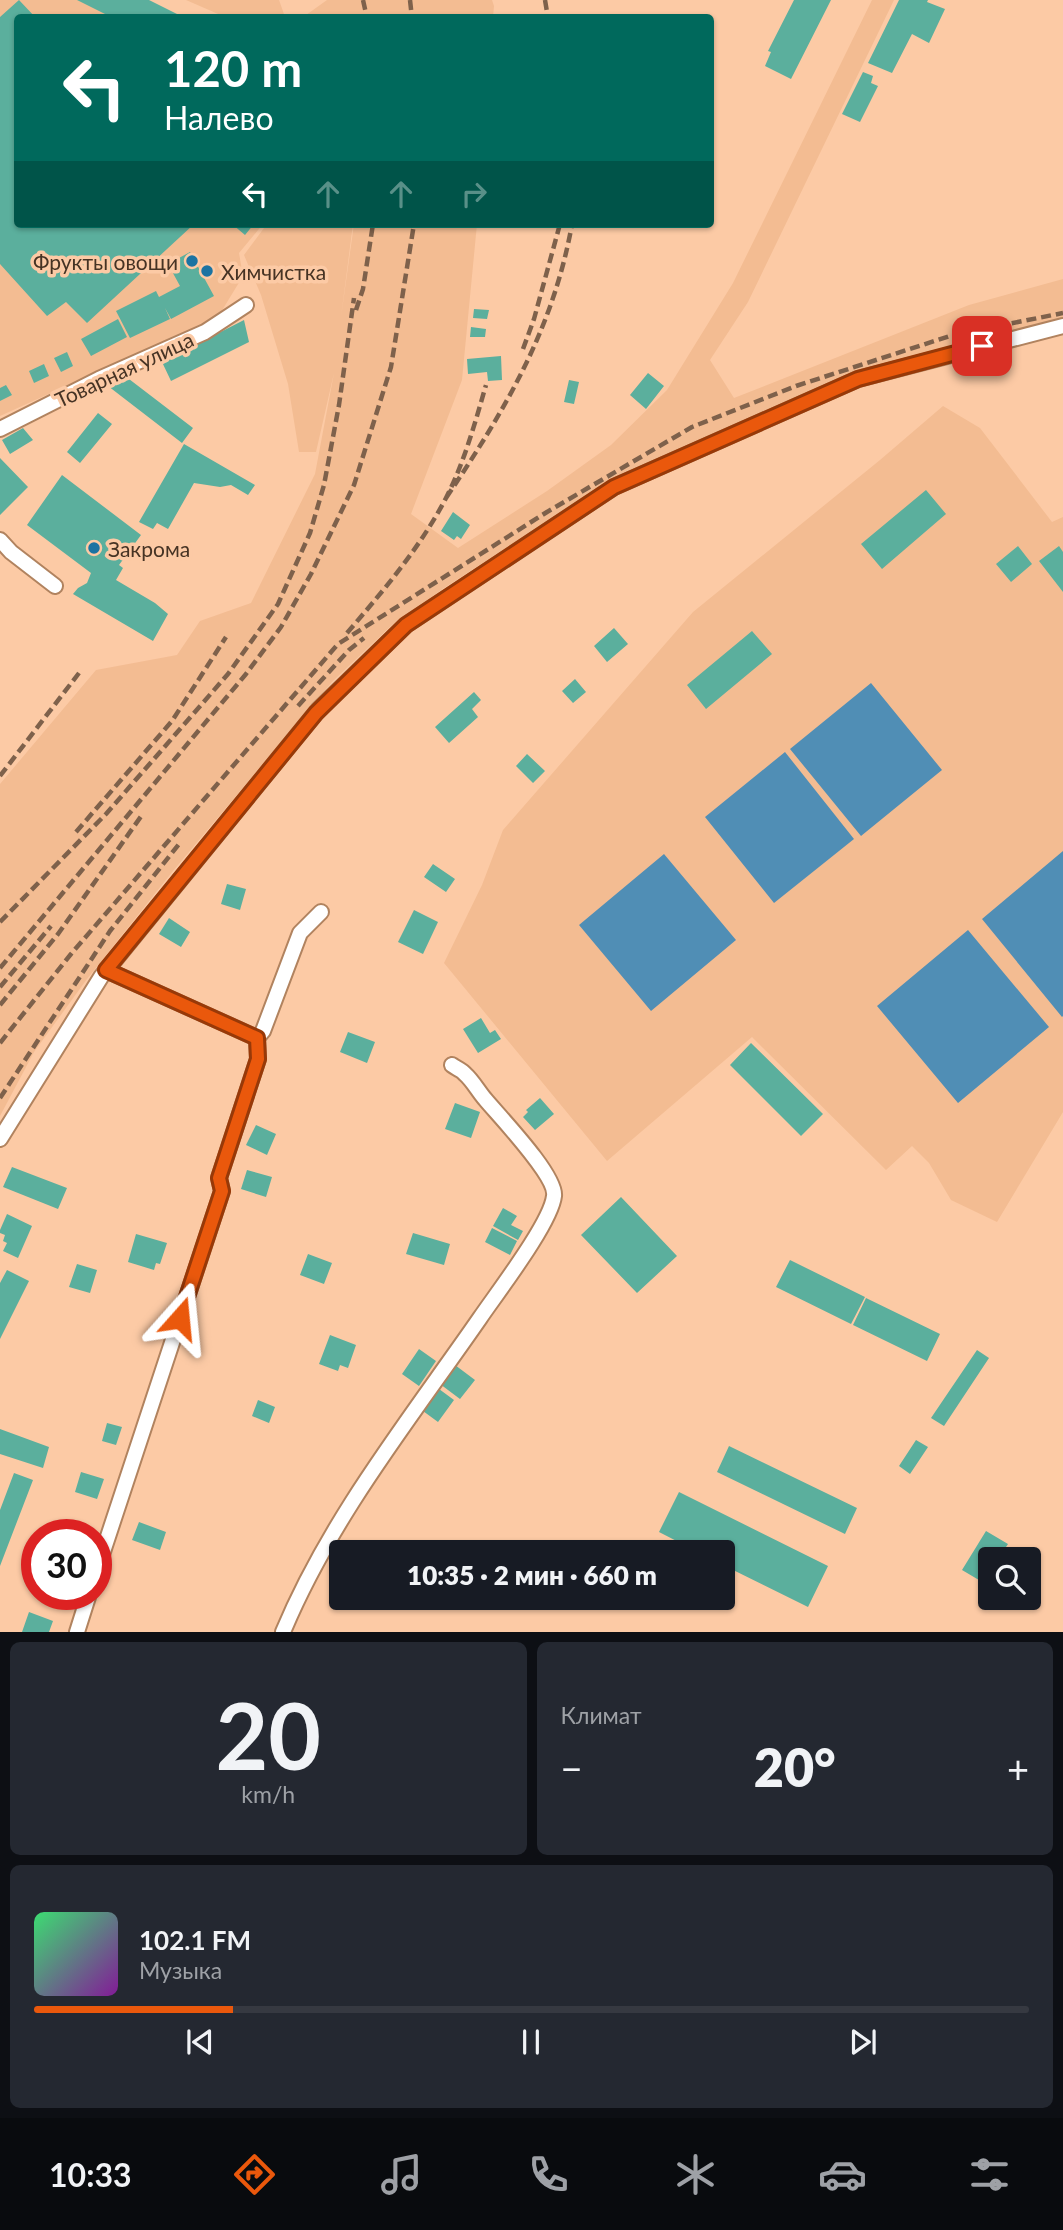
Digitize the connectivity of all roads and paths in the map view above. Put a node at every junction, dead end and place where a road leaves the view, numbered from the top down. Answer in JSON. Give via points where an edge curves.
{"nodes":[{"id":1,"x":246,"y":305,"type":"dead end"},
{"id":2,"x":1063,"y":326,"type":"edge"},
{"id":3,"x":0,"y":429,"type":"edge"},
{"id":4,"x":0,"y":540,"type":"edge"},
{"id":5,"x":55,"y":586,"type":"dead end"},
{"id":6,"x":321,"y":912,"type":"dead end"},
{"id":7,"x":106,"y":970,"type":"junction"},
{"id":8,"x":257,"y":1038,"type":"junction"},
{"id":9,"x":452,"y":1065,"type":"dead end"},
{"id":10,"x":0,"y":1139,"type":"edge"},
{"id":11,"x":112,"y":1524,"type":"edge"},
{"id":12,"x":84,"y":1610,"type":"edge"},
{"id":13,"x":77,"y":1632,"type":"edge"},
{"id":14,"x":283,"y":1632,"type":"edge"}],
"edges":[{"from":1,"to":3,"type":"street","name":"Товарная улица","via":[[205,332]]},
{"from":2,"to":7,"type":"street","via":[[858,379],[614,487],[406,625],[316,713]]},
{"from":4,"to":5,"type":"street"},
{"from":6,"to":8,"type":"street","via":[[300,933]]},
{"from":7,"to":8,"type":"street"},
{"from":7,"to":10,"type":"street"},
{"from":8,"to":11,"type":"street","via":[[258,1059],[219,1178],[222,1191]]},
{"from":9,"to":14,"type":"street","via":[[465,1073],[515,1132],[551,1181],[555,1195],[512,1272],[354,1498],[311,1570]]},
{"from":12,"to":13,"type":"street"}]}
